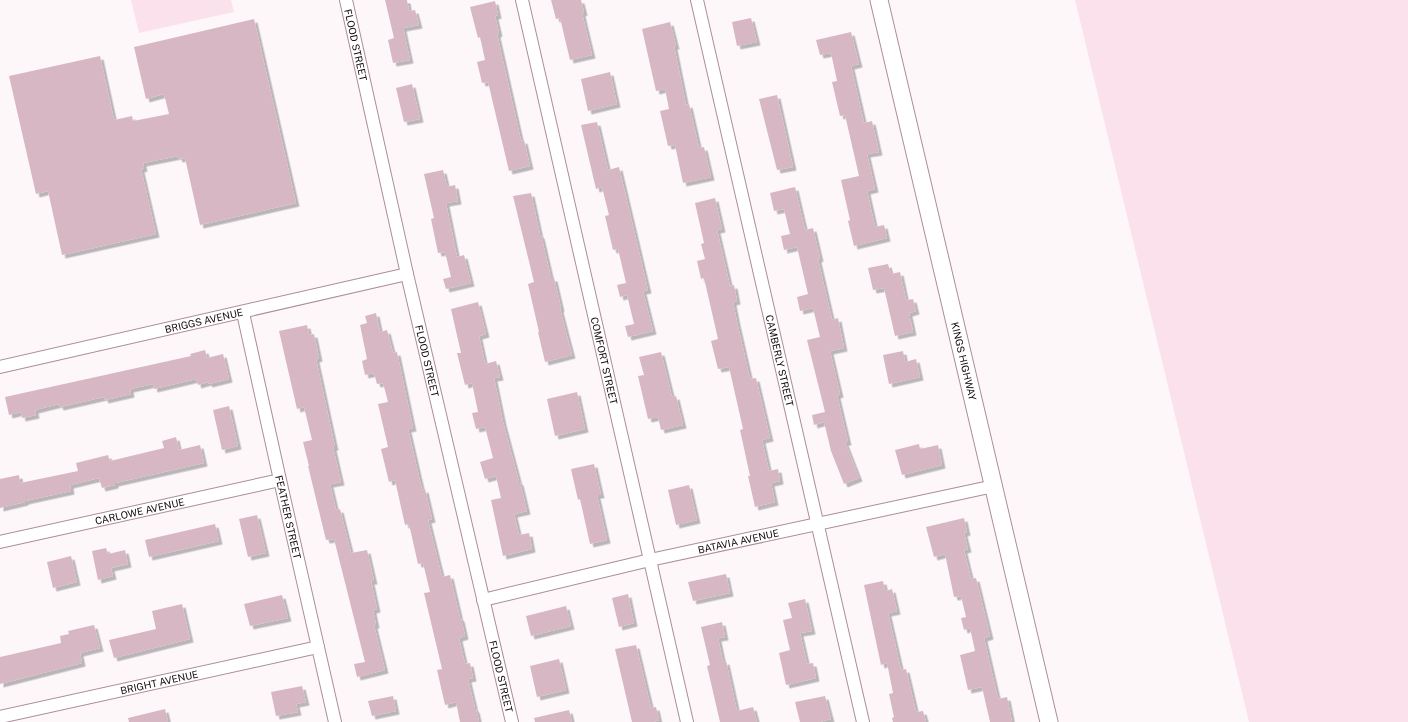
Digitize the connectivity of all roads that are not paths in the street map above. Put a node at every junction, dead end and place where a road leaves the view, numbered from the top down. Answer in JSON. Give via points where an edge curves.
{"nodes":[{"id":1,"x":346,"y":0,"type":"edge"},
{"id":2,"x":522,"y":0,"type":"edge"},
{"id":3,"x":697,"y":0,"type":"edge"},
{"id":4,"x":879,"y":0,"type":"edge"},
{"id":5,"x":407,"y":274,"type":"junction"},
{"id":6,"x":243,"y":313,"type":"junction"},
{"id":7,"x":0,"y":367,"type":"edge"},
{"id":8,"x":280,"y":480,"type":"junction"},
{"id":9,"x":994,"y":486,"type":"junction"},
{"id":10,"x":818,"y":524,"type":"junction"},
{"id":11,"x":0,"y":542,"type":"edge"},
{"id":12,"x":650,"y":560,"type":"junction"},
{"id":13,"x":483,"y":600,"type":"junction"},
{"id":14,"x":318,"y":647,"type":"junction"},
{"id":15,"x":0,"y":717,"type":"edge"},
{"id":16,"x":335,"y":722,"type":"edge"},
{"id":17,"x":512,"y":722,"type":"edge"},
{"id":18,"x":687,"y":722,"type":"edge"},
{"id":19,"x":863,"y":722,"type":"edge"},
{"id":20,"x":1049,"y":722,"type":"edge"}],
"edges":[{"from":1,"to":5,"type":"street","name":"FLOOD STREET"},
{"from":2,"to":12,"type":"street","name":"COMFORT STREET"},
{"from":3,"to":10,"type":"street","name":"CAMBERLY STREET"},
{"from":4,"to":9,"type":"street","name":"KINGS HIGHWAY"},
{"from":5,"to":6,"type":"street","name":"BRIGGS AVENUE"},
{"from":5,"to":13,"type":"street","name":"FLOOD STREET"},
{"from":6,"to":7,"type":"street","name":"BRIGGS AVENUE"},
{"from":6,"to":8,"type":"street","name":"FEATHER STREET"},
{"from":8,"to":11,"type":"street","name":"CARLOWE AVENUE"},
{"from":8,"to":14,"type":"street","name":"FEATHER STREET"},
{"from":9,"to":10,"type":"street","name":"BATAVIA AVENUE"},
{"from":9,"to":20,"type":"street","name":"KINGS HIGHWAY"},
{"from":10,"to":12,"type":"street","name":"BATAVIA AVENUE"},
{"from":10,"to":19,"type":"street","name":"CAMBERLY STREET"},
{"from":12,"to":13,"type":"street","name":"BATAVIA AVENUE"},
{"from":12,"to":18,"type":"street","name":"COMFORT STREET"},
{"from":13,"to":17,"type":"street","name":"FLOOD STREET"},
{"from":14,"to":15,"type":"street","name":"BRIGHT AVENUE"},
{"from":14,"to":16,"type":"street","name":"FEATHER STREET"}]}
